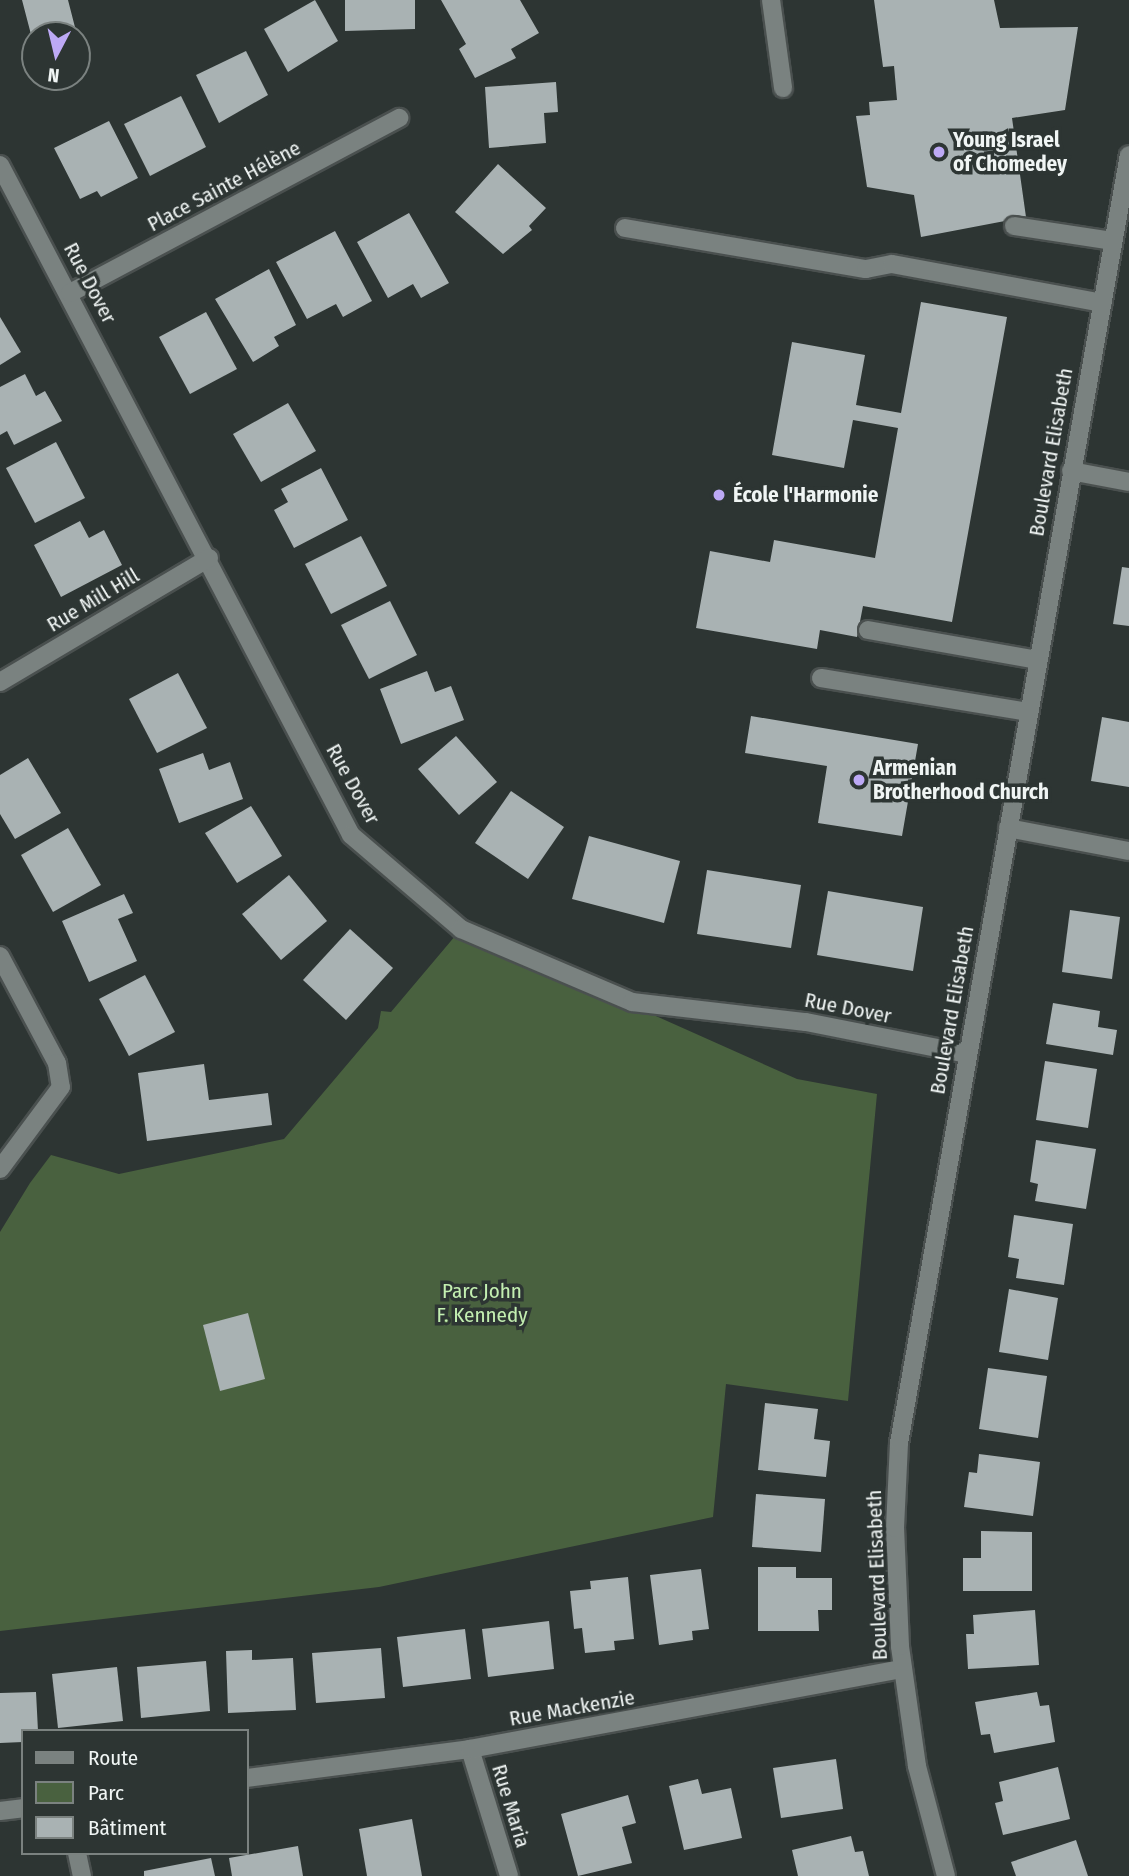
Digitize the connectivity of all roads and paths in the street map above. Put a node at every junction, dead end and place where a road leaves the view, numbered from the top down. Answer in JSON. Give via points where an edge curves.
{"nodes":[{"id":1,"x":771,"y":0,"type":"edge"},
{"id":2,"x":783,"y":88,"type":"dead end"},
{"id":3,"x":399,"y":118,"type":"dead end"},
{"id":4,"x":1129,"y":155,"type":"edge"},
{"id":5,"x":0,"y":165,"type":"edge"},
{"id":6,"x":1014,"y":226,"type":"dead end"},
{"id":7,"x":625,"y":228,"type":"dead end"},
{"id":8,"x":1113,"y":241,"type":"junction"},
{"id":9,"x":70,"y":293,"type":"junction"},
{"id":10,"x":1102,"y":303,"type":"junction"},
{"id":11,"x":1071,"y":471,"type":"junction"},
{"id":12,"x":1129,"y":482,"type":"edge"},
{"id":13,"x":209,"y":558,"type":"junction"},
{"id":14,"x":868,"y":630,"type":"dead end"},
{"id":15,"x":1038,"y":660,"type":"junction"},
{"id":16,"x":821,"y":678,"type":"dead end"},
{"id":17,"x":0,"y":682,"type":"edge"},
{"id":18,"x":1029,"y":712,"type":"junction"},
{"id":19,"x":1008,"y":828,"type":"junction"},
{"id":20,"x":1129,"y":852,"type":"edge"},
{"id":21,"x":0,"y":956,"type":"edge"},
{"id":22,"x":967,"y":1054,"type":"junction"},
{"id":23,"x":0,"y":1169,"type":"edge"},
{"id":24,"x":903,"y":1669,"type":"junction"},
{"id":25,"x":470,"y":1749,"type":"junction"},
{"id":26,"x":248,"y":1778,"type":"edge"},
{"id":27,"x":21,"y":1808,"type":"edge"},
{"id":28,"x":0,"y":1811,"type":"edge"},
{"id":29,"x":77,"y":1855,"type":"edge"},
{"id":30,"x":82,"y":1876,"type":"edge"},
{"id":31,"x":509,"y":1876,"type":"edge"},
{"id":32,"x":946,"y":1876,"type":"edge"}],
"edges":[{"from":1,"to":2,"type":"street"},
{"from":3,"to":9,"type":"street","name":"Place Sainte Hélène"},
{"from":4,"to":8,"type":"street","name":"Boulevard Elisabeth"},
{"from":5,"to":9,"type":"street","name":"Rue Dover"},
{"from":6,"to":8,"type":"street"},
{"from":7,"to":10,"type":"street","via":[[866,269],[892,264]]},
{"from":8,"to":10,"type":"street","name":"Boulevard Elisabeth"},
{"from":9,"to":13,"type":"street","name":"Rue Dover"},
{"from":10,"to":11,"type":"street","name":"Boulevard Elisabeth"},
{"from":11,"to":12,"type":"street"},
{"from":11,"to":15,"type":"street","name":"Boulevard Elisabeth"},
{"from":13,"to":17,"type":"street","name":"Rue Mill Hill"},
{"from":13,"to":22,"type":"street","name":"Rue Dover","via":[[351,835],[461,929],[632,1002],[806,1022]]},
{"from":14,"to":15,"type":"street"},
{"from":15,"to":18,"type":"street","name":"Boulevard Elisabeth"},
{"from":16,"to":18,"type":"street"},
{"from":18,"to":19,"type":"street","name":"Boulevard Elisabeth"},
{"from":19,"to":20,"type":"street"},
{"from":19,"to":22,"type":"street","name":"Boulevard Elisabeth"},
{"from":21,"to":23,"type":"street","via":[[57,1063],[61,1087]]},
{"from":22,"to":24,"type":"street","name":"Boulevard Elisabeth","via":[[900,1443],[895,1555]]},
{"from":24,"to":25,"type":"street","name":"Rue Mackenzie"},
{"from":24,"to":32,"type":"street","name":"Boulevard Elisabeth","via":[[918,1766]]},
{"from":25,"to":26,"type":"street","name":"Rue Mackenzie"},
{"from":25,"to":31,"type":"street","name":"Rue Maria"},
{"from":27,"to":28,"type":"street"},
{"from":29,"to":30,"type":"street"}]}
